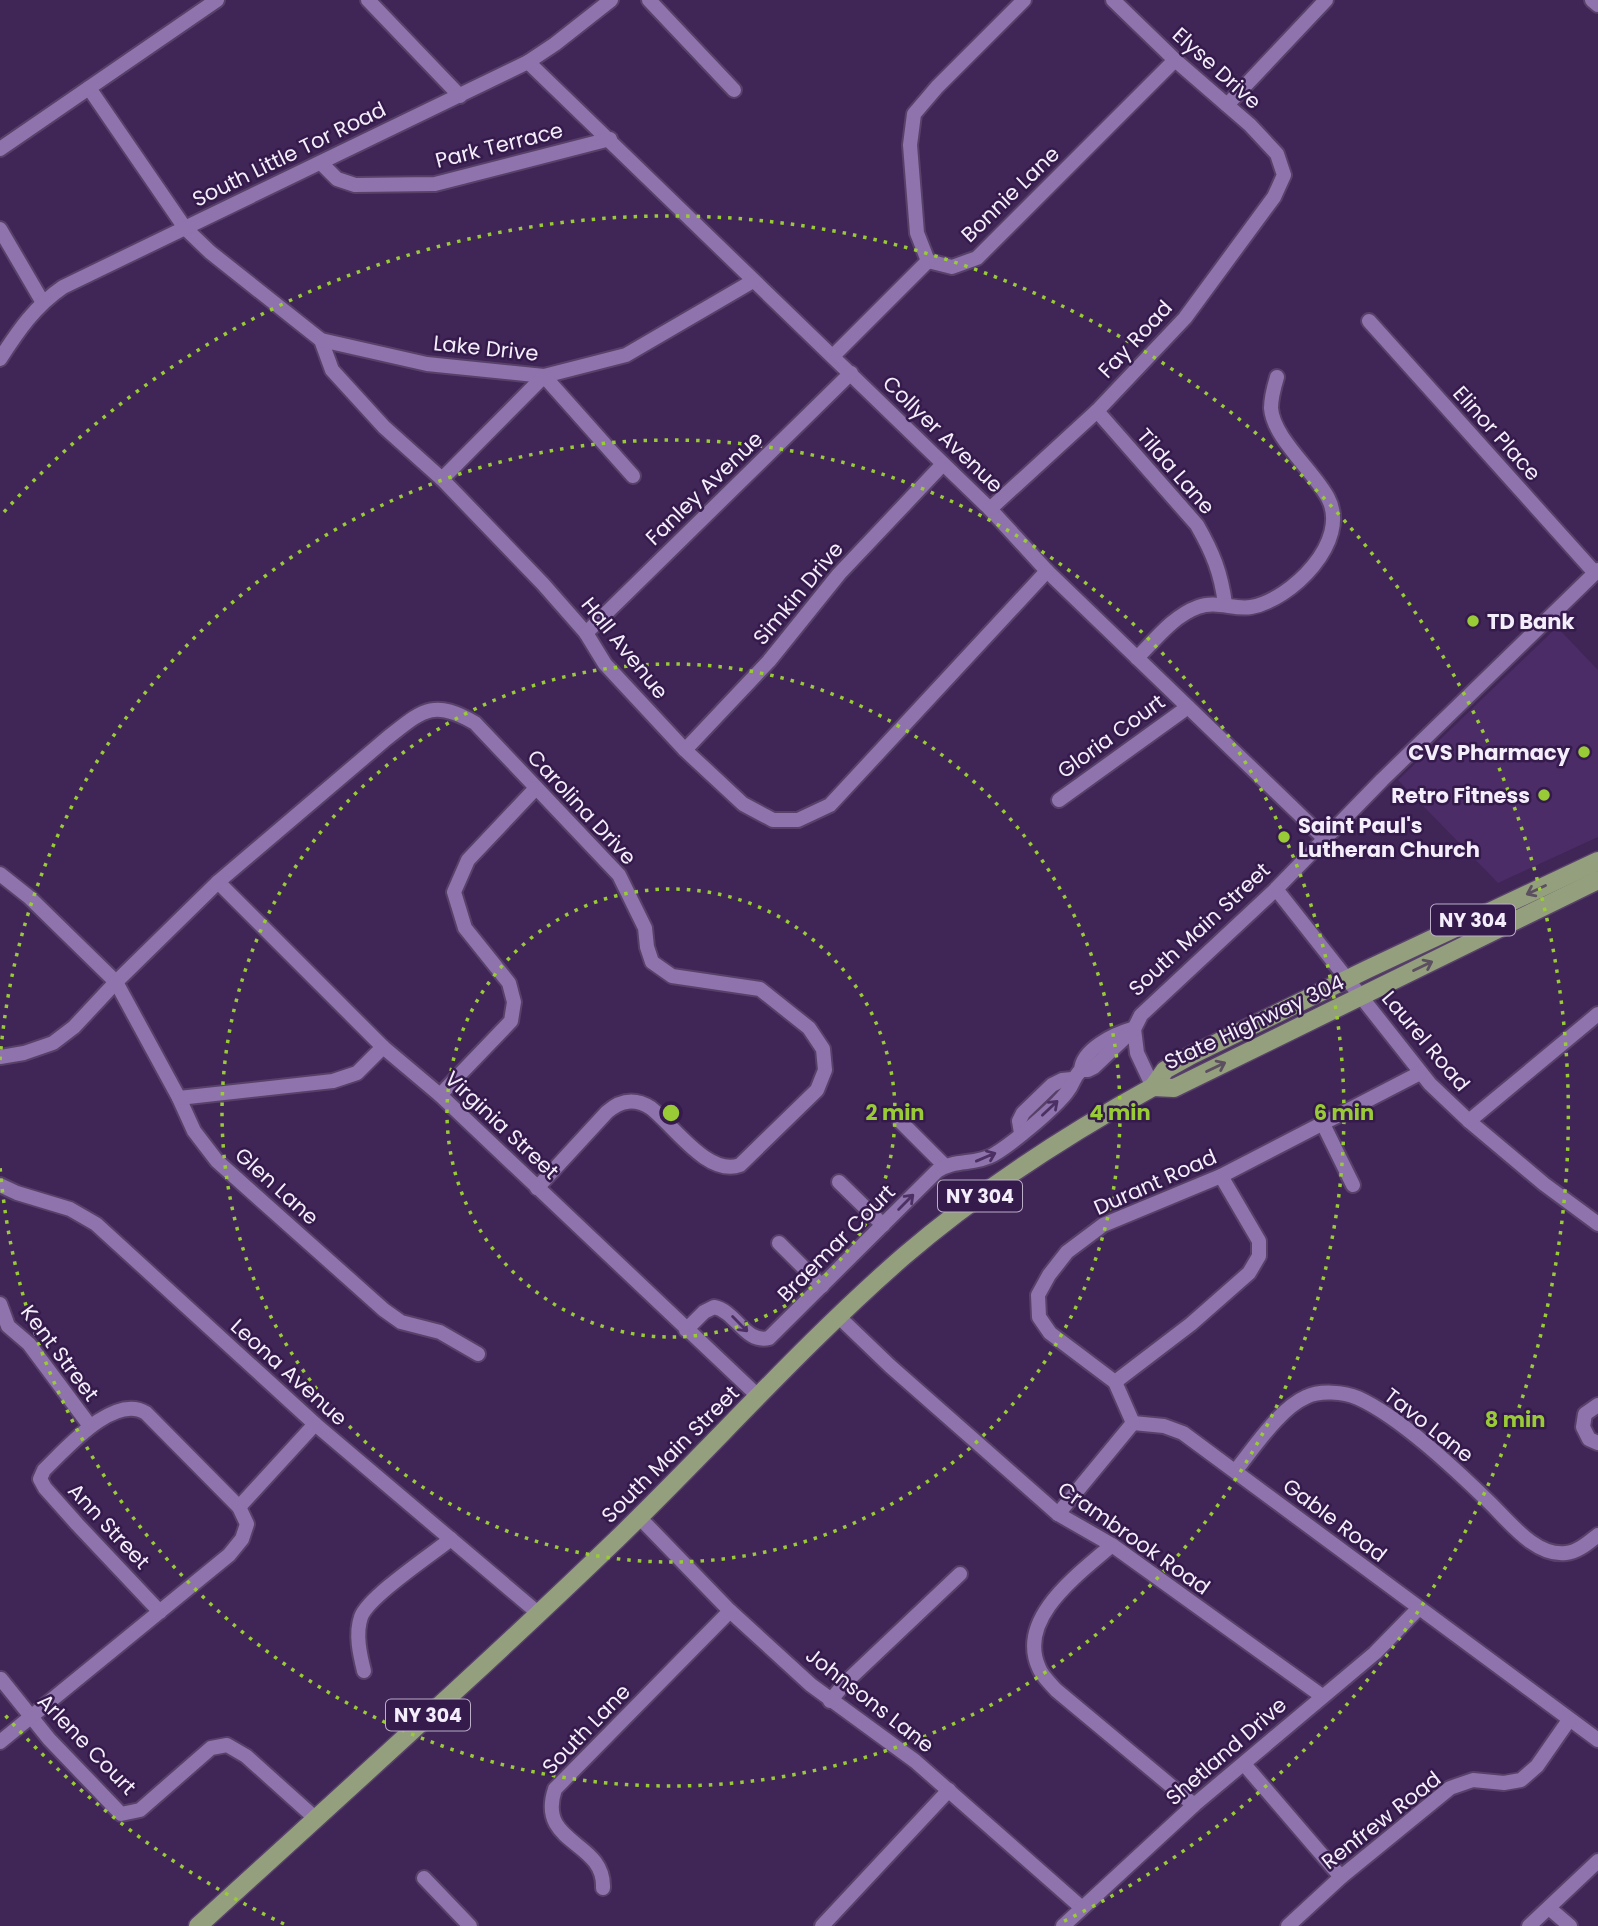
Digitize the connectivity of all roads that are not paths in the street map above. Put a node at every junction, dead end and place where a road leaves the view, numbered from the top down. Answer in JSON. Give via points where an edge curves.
{"nodes":[{"id":1,"x":217,"y":0,"type":"edge"},
{"id":2,"x":368,"y":0,"type":"edge"},
{"id":3,"x":611,"y":0,"type":"edge"},
{"id":4,"x":649,"y":0,"type":"edge"},
{"id":5,"x":1024,"y":0,"type":"edge"},
{"id":6,"x":1113,"y":0,"type":"edge"},
{"id":7,"x":1326,"y":0,"type":"edge"},
{"id":8,"x":1592,"y":0,"type":"edge"},
{"id":9,"x":1598,"y":5,"type":"edge"},
{"id":10,"x":1175,"y":60,"type":"junction"},
{"id":11,"x":528,"y":62,"type":"junction"},
{"id":12,"x":89,"y":88,"type":"junction"},
{"id":13,"x":734,"y":90,"type":"dead end"},
{"id":14,"x":460,"y":96,"type":"junction"},
{"id":15,"x":1227,"y":105,"type":"junction"},
{"id":16,"x":610,"y":139,"type":"junction"},
{"id":17,"x":0,"y":149,"type":"edge"},
{"id":18,"x":321,"y":163,"type":"junction"},
{"id":19,"x":1283,"y":175,"type":"joint"},
{"id":20,"x":185,"y":228,"type":"junction"},
{"id":21,"x":0,"y":229,"type":"edge"},
{"id":22,"x":928,"y":261,"type":"junction"},
{"id":23,"x":753,"y":281,"type":"junction"},
{"id":24,"x":42,"y":301,"type":"junction"},
{"id":25,"x":1369,"y":321,"type":"dead end"},
{"id":26,"x":321,"y":340,"type":"junction"},
{"id":27,"x":833,"y":356,"type":"junction"},
{"id":28,"x":0,"y":359,"type":"edge"},
{"id":29,"x":851,"y":373,"type":"junction"},
{"id":30,"x":544,"y":376,"type":"junction"},
{"id":31,"x":1277,"y":377,"type":"dead end"},
{"id":32,"x":1097,"y":411,"type":"junction"},
{"id":33,"x":943,"y":464,"type":"junction"},
{"id":34,"x":633,"y":477,"type":"dead end"},
{"id":35,"x":442,"y":480,"type":"junction"},
{"id":36,"x":990,"y":509,"type":"junction"},
{"id":37,"x":1047,"y":570,"type":"junction"},
{"id":38,"x":1597,"y":571,"type":"edge"},
{"id":39,"x":1225,"y":604,"type":"junction"},
{"id":40,"x":586,"y":632,"type":"junction"},
{"id":41,"x":1137,"y":658,"type":"junction"},
{"id":42,"x":1188,"y":707,"type":"junction"},
{"id":43,"x":685,"y":750,"type":"junction"},
{"id":44,"x":536,"y":788,"type":"junction"},
{"id":45,"x":1059,"y":800,"type":"dead end"},
{"id":46,"x":1326,"y":840,"type":"junction"},
{"id":47,"x":1598,"y":861,"type":"edge"},
{"id":48,"x":0,"y":874,"type":"edge"},
{"id":49,"x":1598,"y":880,"type":"edge"},
{"id":50,"x":218,"y":882,"type":"junction"},
{"id":51,"x":1276,"y":889,"type":"junction"},
{"id":52,"x":1348,"y":979,"type":"junction"},
{"id":53,"x":116,"y":982,"type":"junction"},
{"id":54,"x":1362,"y":996,"type":"junction"},
{"id":55,"x":1598,"y":1014,"type":"edge"},
{"id":56,"x":1134,"y":1029,"type":"junction"},
{"id":57,"x":383,"y":1047,"type":"junction"},
{"id":58,"x":0,"y":1057,"type":"edge"},
{"id":59,"x":1420,"y":1073,"type":"junction"},
{"id":60,"x":1153,"y":1087,"type":"junction"},
{"id":61,"x":440,"y":1095,"type":"junction"},
{"id":62,"x":179,"y":1098,"type":"junction"},
{"id":63,"x":900,"y":1121,"type":"dead end"},
{"id":64,"x":1469,"y":1121,"type":"junction"},
{"id":65,"x":1323,"y":1124,"type":"junction"},
{"id":66,"x":945,"y":1166,"type":"junction"},
{"id":67,"x":1221,"y":1176,"type":"junction"},
{"id":68,"x":839,"y":1182,"type":"dead end"},
{"id":69,"x":0,"y":1185,"type":"edge"},
{"id":70,"x":1353,"y":1185,"type":"dead end"},
{"id":71,"x":537,"y":1188,"type":"junction"},
{"id":72,"x":1598,"y":1224,"type":"edge"},
{"id":73,"x":883,"y":1226,"type":"junction"},
{"id":74,"x":779,"y":1243,"type":"dead end"},
{"id":75,"x":822,"y":1286,"type":"junction"},
{"id":76,"x":0,"y":1304,"type":"edge"},
{"id":77,"x":839,"y":1317,"type":"junction"},
{"id":78,"x":686,"y":1330,"type":"junction"},
{"id":79,"x":4,"y":1331,"type":"edge"},
{"id":80,"x":478,"y":1354,"type":"dead end"},
{"id":81,"x":1115,"y":1382,"type":"junction"},
{"id":82,"x":759,"y":1397,"type":"junction"},
{"id":83,"x":1598,"y":1405,"type":"edge"},
{"id":84,"x":1133,"y":1423,"type":"junction"},
{"id":85,"x":315,"y":1424,"type":"junction"},
{"id":86,"x":90,"y":1426,"type":"junction"},
{"id":87,"x":1598,"y":1443,"type":"edge"},
{"id":88,"x":1236,"y":1470,"type":"junction"},
{"id":89,"x":239,"y":1507,"type":"junction"},
{"id":90,"x":1058,"y":1514,"type":"junction"},
{"id":91,"x":639,"y":1517,"type":"junction"},
{"id":92,"x":1598,"y":1535,"type":"edge"},
{"id":93,"x":451,"y":1539,"type":"junction"},
{"id":94,"x":1112,"y":1545,"type":"junction"},
{"id":95,"x":960,"y":1573,"type":"dead end"},
{"id":96,"x":1418,"y":1609,"type":"junction"},
{"id":97,"x":730,"y":1611,"type":"junction"},
{"id":98,"x":160,"y":1612,"type":"junction"},
{"id":99,"x":538,"y":1613,"type":"junction"},
{"id":100,"x":364,"y":1671,"type":"dead end"},
{"id":101,"x":1,"y":1679,"type":"edge"},
{"id":102,"x":1322,"y":1696,"type":"junction"},
{"id":103,"x":830,"y":1700,"type":"junction"},
{"id":104,"x":30,"y":1717,"type":"junction"},
{"id":105,"x":1569,"y":1720,"type":"junction"},
{"id":106,"x":1598,"y":1740,"type":"edge"},
{"id":107,"x":0,"y":1742,"type":"edge"},
{"id":108,"x":1244,"y":1764,"type":"junction"},
{"id":109,"x":949,"y":1790,"type":"junction"},
{"id":110,"x":1194,"y":1805,"type":"junction"},
{"id":111,"x":315,"y":1818,"type":"junction"},
{"id":112,"x":1598,"y":1861,"type":"edge"},
{"id":113,"x":1341,"y":1877,"type":"junction"},
{"id":114,"x":424,"y":1878,"type":"dead end"},
{"id":115,"x":603,"y":1888,"type":"dead end"},
{"id":116,"x":1082,"y":1908,"type":"junction"},
{"id":117,"x":1549,"y":1908,"type":"junction"},
{"id":118,"x":198,"y":1926,"type":"edge"},
{"id":119,"x":470,"y":1926,"type":"edge"},
{"id":120,"x":822,"y":1926,"type":"edge"},
{"id":121,"x":1063,"y":1926,"type":"edge"},
{"id":122,"x":1287,"y":1926,"type":"edge"},
{"id":123,"x":1529,"y":1926,"type":"edge"},
{"id":124,"x":1570,"y":1926,"type":"edge"}],
"edges":[{"from":1,"to":12,"type":"street"},
{"from":2,"to":14,"type":"street"},
{"from":3,"to":11,"type":"street","name":"South Little Tor Road"},
{"from":4,"to":13,"type":"street"},
{"from":5,"to":22,"type":"street","via":[[914,114],[910,145],[917,233]]},
{"from":6,"to":10,"type":"street","name":"Elyse Drive"},
{"from":7,"to":15,"type":"street"},
{"from":8,"to":9,"type":"street"},
{"from":10,"to":15,"type":"street","name":"Elyse Drive"},
{"from":10,"to":22,"type":"street","name":"Bonnie Lane","via":[[976,258],[952,267]]},
{"from":11,"to":14,"type":"street","name":"South Little Tor Road"},
{"from":11,"to":16,"type":"street","name":"Collyer Avenue"},
{"from":12,"to":17,"type":"street"},
{"from":12,"to":20,"type":"street","name":"Hall Avenue"},
{"from":14,"to":18,"type":"street","name":"South Little Tor Road"},
{"from":15,"to":19,"type":"street","name":"Elyse Drive","via":[[1277,154]]},
{"from":16,"to":18,"type":"street","name":"Park Terrace","via":[[435,184],[355,185],[337,179]]},
{"from":16,"to":23,"type":"street","name":"Collyer Avenue"},
{"from":18,"to":20,"type":"street","name":"South Little Tor Road"},
{"from":19,"to":32,"type":"street","name":"Fay Road","via":[[1274,197],[1185,317]]},
{"from":20,"to":24,"type":"street","name":"South Little Tor Road"},
{"from":20,"to":26,"type":"street","name":"Hall Avenue"},
{"from":21,"to":24,"type":"street"},
{"from":22,"to":27,"type":"street"},
{"from":23,"to":27,"type":"street","name":"Collyer Avenue"},
{"from":23,"to":30,"type":"street","name":"Lake Drive","via":[[626,355]]},
{"from":24,"to":28,"type":"street","name":"South Little Tor Road"},
{"from":25,"to":38,"type":"street","name":"Elinor Place"},
{"from":26,"to":30,"type":"street","name":"Lake Drive","via":[[427,364]]},
{"from":26,"to":35,"type":"street","name":"Hall Avenue","via":[[332,370],[384,427]]},
{"from":27,"to":29,"type":"street","name":"Collyer Avenue"},
{"from":29,"to":33,"type":"street","name":"Collyer Avenue"},
{"from":29,"to":40,"type":"street","name":"Fanley Avenue"},
{"from":30,"to":34,"type":"street"},
{"from":30,"to":35,"type":"street"},
{"from":31,"to":39,"type":"street","via":[[1271,411],[1331,505],[1331,534],[1317,562],[1271,601],[1248,608]]},
{"from":32,"to":36,"type":"street","name":"Fay Road"},
{"from":32,"to":39,"type":"street","name":"Tilda Lane","via":[[1197,525],[1221,574]]},
{"from":33,"to":36,"type":"street","name":"Collyer Avenue"},
{"from":33,"to":43,"type":"street","name":"Simkin Drive","via":[[839,574],[769,661]]},
{"from":35,"to":40,"type":"street","name":"Hall Avenue"},
{"from":36,"to":37,"type":"street","name":"Collyer Avenue"},
{"from":37,"to":41,"type":"street","name":"Collyer Avenue"},
{"from":37,"to":43,"type":"street","name":"Hall Avenue","via":[[830,805],[798,820],[773,820],[743,804]]},
{"from":38,"to":46,"type":"street","name":"South Main Street"},
{"from":39,"to":41,"type":"street","via":[[1200,606],[1178,617]]},
{"from":40,"to":43,"type":"street","name":"Hall Avenue","via":[[605,664]]},
{"from":41,"to":42,"type":"street","name":"Collyer Avenue"},
{"from":42,"to":45,"type":"street","name":"Gloria Court"},
{"from":42,"to":46,"type":"street","name":"Collyer Avenue"},
{"from":44,"to":50,"type":"street","name":"Carolina Drive","via":[[475,723],[453,710],[430,709],[386,739]]},
{"from":44,"to":61,"type":"street","via":[[468,860],[454,892],[465,928],[509,983],[514,1002],[511,1021]]},
{"from":44,"to":71,"type":"street","name":"Carolina Drive","via":[[619,875],[646,928],[652,962],[672,976],[760,989],[809,1028],[823,1049],[825,1070],[817,1090],[740,1165],[724,1168],[711,1163],[655,1111],[628,1101],[607,1112]]},
{"from":46,"to":51,"type":"street","name":"South Main Street"},
{"from":47,"to":52,"type":"main road","name":"State Highway 304","number":"NY 304","one_way":true},
{"from":48,"to":53,"type":"street","name":"Glen Lane"},
{"from":54,"to":49,"type":"main road","name":"State Highway 304","number":"NY 304","one_way":true},
{"from":50,"to":53,"type":"street","name":"Carolina Drive"},
{"from":50,"to":57,"type":"street","name":"Virginia Street"},
{"from":51,"to":52,"type":"street","name":"Laurel Road"},
{"from":51,"to":56,"type":"street","name":"South Main Street","via":[[1141,1015]]},
{"from":52,"to":54,"type":"street","name":"Laurel Road"},
{"from":52,"to":60,"type":"main road","name":"State Highway 304","number":"NY 304","via":[[1165,1070]]},
{"from":53,"to":58,"type":"street","name":"Carolina Drive","via":[[53,1043]]},
{"from":53,"to":62,"type":"street","name":"Glen Lane"},
{"from":54,"to":59,"type":"street","name":"Laurel Road"},
{"from":60,"to":54,"type":"main road","name":"State Highway 304","number":"NY 304","one_way":true,"via":[[1174,1088]]},
{"from":55,"to":64,"type":"street"},
{"from":56,"to":60,"type":"street","name":"South Main Street","via":[[1137,1053]]},
{"from":66,"to":56,"type":"street","name":"South Main Street","one_way":true,"via":[[988,1158],[1066,1093],[1083,1060],[1105,1040]]},
{"from":57,"to":61,"type":"street","name":"Virginia Street"},
{"from":57,"to":62,"type":"street","via":[[357,1073],[333,1082]]},
{"from":59,"to":64,"type":"street","name":"Laurel Road"},
{"from":59,"to":65,"type":"street","name":"Durant Road"},
{"from":60,"to":77,"type":"main road","name":"South Main Street","number":"NY 304","via":[[1067,1136],[977,1198]]},
{"from":61,"to":71,"type":"street","name":"Virginia Street"},
{"from":62,"to":80,"type":"street","name":"Glen Lane","via":[[194,1131],[217,1161],[384,1310],[401,1322],[440,1332]]},
{"from":63,"to":66,"type":"street"},
{"from":64,"to":72,"type":"street","name":"Laurel Road"},
{"from":65,"to":67,"type":"street","name":"Durant Road"},
{"from":65,"to":70,"type":"street"},
{"from":73,"to":66,"type":"street","name":"Braemar Court","one_way":true},
{"from":67,"to":81,"type":"street","via":[[1259,1241],[1259,1256],[1240,1282]]},
{"from":67,"to":81,"type":"street","name":"Durant Road","via":[[1103,1225],[1067,1252],[1038,1295],[1039,1317],[1050,1333]]},
{"from":68,"to":73,"type":"street"},
{"from":69,"to":85,"type":"street","name":"Leona Avenue","via":[[70,1209],[96,1224]]},
{"from":71,"to":78,"type":"street","name":"Virginia Street"},
{"from":73,"to":75,"type":"street","name":"Braemar Court"},
{"from":74,"to":75,"type":"street"},
{"from":78,"to":75,"type":"street","name":"Braemar Court","one_way":true,"via":[[715,1307],[753,1337],[765,1339]]},
{"from":76,"to":79,"type":"street","name":"Kent Street"},
{"from":77,"to":82,"type":"main road","name":"South Main Street","number":"NY 304"},
{"from":77,"to":90,"type":"street","name":"Crambrook Road"},
{"from":78,"to":82,"type":"street","name":"Virginia Street"},
{"from":79,"to":86,"type":"street","name":"Kent Street","via":[[29,1344]]},
{"from":81,"to":84,"type":"street","name":"Durant Road"},
{"from":82,"to":91,"type":"main road","name":"South Main Street","number":"NY 304"},
{"from":83,"to":87,"type":"street","via":[[1586,1414],[1583,1427],[1589,1439]]},
{"from":84,"to":88,"type":"street","name":"Gable Road","via":[[1183,1433]]},
{"from":84,"to":90,"type":"street"},
{"from":85,"to":89,"type":"street"},
{"from":85,"to":93,"type":"street","name":"Leona Avenue"},
{"from":86,"to":89,"type":"street","name":"Ann Street","via":[[117,1411],[138,1408]]},
{"from":86,"to":98,"type":"street","name":"Ann Street","via":[[40,1479]]},
{"from":88,"to":92,"type":"street","name":"Tavo Lane","via":[[1286,1411],[1306,1396],[1332,1392],[1357,1398],[1394,1420],[1547,1551],[1566,1553]]},
{"from":88,"to":96,"type":"street","name":"Gable Road"},
{"from":89,"to":98,"type":"street","via":[[247,1524],[242,1539]]},
{"from":90,"to":94,"type":"street","name":"Crambrook Road"},
{"from":91,"to":97,"type":"street","name":"Johnsons Lane"},
{"from":91,"to":99,"type":"main road","name":"South Main Street","number":"NY 304"},
{"from":93,"to":99,"type":"street","name":"Leona Avenue"},
{"from":93,"to":100,"type":"street","via":[[370,1603],[360,1618],[358,1651]]},
{"from":94,"to":102,"type":"street","name":"Crambrook Road"},
{"from":94,"to":110,"type":"street","via":[[1064,1586],[1043,1617],[1033,1649],[1039,1670],[1056,1690]]},
{"from":95,"to":103,"type":"street"},
{"from":96,"to":102,"type":"street","name":"Shetland Drive","via":[[1375,1653]]},
{"from":96,"to":105,"type":"street","name":"Gable Road"},
{"from":97,"to":103,"type":"street","name":"Johnsons Lane"},
{"from":97,"to":115,"type":"street","name":"South Lane","via":[[555,1789],[551,1817],[597,1864]]},
{"from":98,"to":104,"type":"street"},
{"from":99,"to":111,"type":"main road","name":"South Main Street","number":"NY 304"},
{"from":101,"to":104,"type":"street","name":"Arlene Court"},
{"from":102,"to":108,"type":"street","name":"Shetland Drive"},
{"from":103,"to":109,"type":"street","name":"Johnsons Lane"},
{"from":104,"to":107,"type":"street"},
{"from":104,"to":111,"type":"street","name":"Arlene Court","via":[[121,1814],[140,1810],[211,1748],[227,1745],[246,1756]]},
{"from":105,"to":106,"type":"street","name":"Gable Road"},
{"from":105,"to":113,"type":"street","name":"Renfrew Road","via":[[1537,1766],[1521,1780],[1473,1780],[1450,1788]]},
{"from":108,"to":110,"type":"street","name":"Shetland Drive"},
{"from":108,"to":113,"type":"street"},
{"from":109,"to":116,"type":"street","name":"Johnsons Lane"},
{"from":109,"to":120,"type":"street"},
{"from":110,"to":116,"type":"street","name":"Shetland Drive"},
{"from":111,"to":118,"type":"main road","name":"South Main Street","number":"NY 304"},
{"from":112,"to":117,"type":"street"},
{"from":113,"to":122,"type":"street","name":"Renfrew Road"},
{"from":114,"to":119,"type":"street"},
{"from":116,"to":121,"type":"street","name":"Shetland Drive"},
{"from":117,"to":123,"type":"street"},
{"from":117,"to":124,"type":"street"}]}
